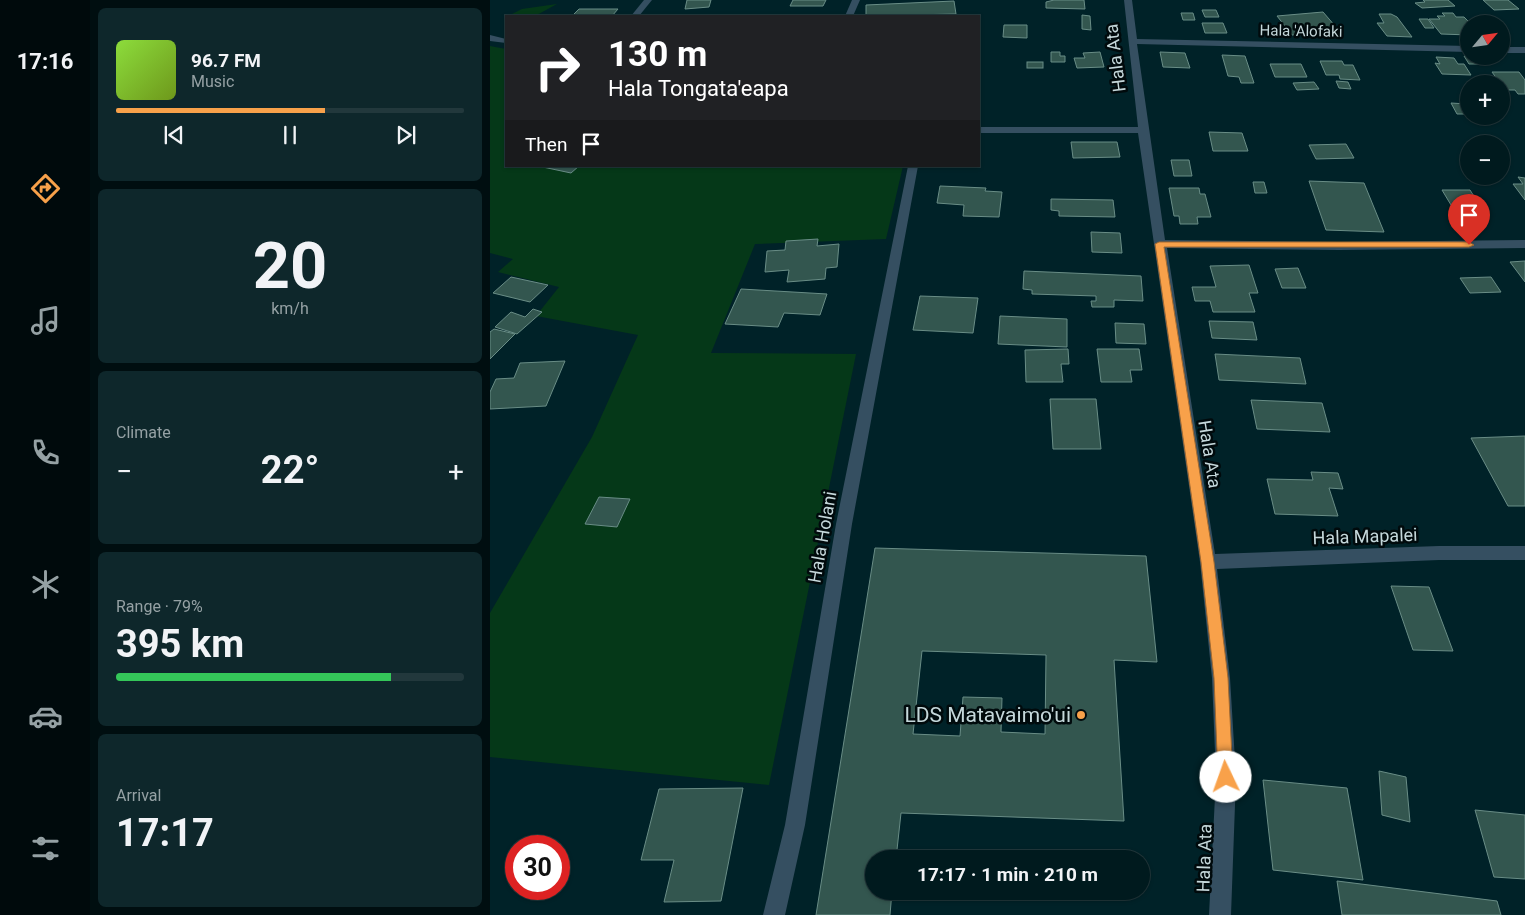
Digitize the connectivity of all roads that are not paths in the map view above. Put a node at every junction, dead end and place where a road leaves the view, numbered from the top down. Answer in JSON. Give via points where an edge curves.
{"nodes":[{"id":1,"x":648,"y":0,"type":"edge"},
{"id":2,"x":856,"y":0,"type":"edge"},
{"id":3,"x":1128,"y":0,"type":"edge"},
{"id":4,"x":636,"y":15,"type":"edge"},
{"id":5,"x":849,"y":15,"type":"edge"},
{"id":6,"x":490,"y":38,"type":"edge"},
{"id":7,"x":505,"y":41,"type":"edge"},
{"id":8,"x":1132,"y":41,"type":"junction"},
{"id":9,"x":1460,"y":49,"type":"edge"},
{"id":10,"x":1510,"y":50,"type":"edge"},
{"id":11,"x":1525,"y":50,"type":"edge"},
{"id":12,"x":980,"y":130,"type":"edge"},
{"id":13,"x":1142,"y":130,"type":"junction"},
{"id":14,"x":913,"y":167,"type":"edge"},
{"id":15,"x":1159,"y":244,"type":"junction"},
{"id":16,"x":1525,"y":244,"type":"edge"},
{"id":17,"x":1525,"y":553,"type":"edge"},
{"id":18,"x":1208,"y":562,"type":"junction"},
{"id":19,"x":774,"y":915,"type":"edge"},
{"id":20,"x":1220,"y":915,"type":"edge"}],
"edges":[{"from":1,"to":4,"type":"street"},
{"from":2,"to":5,"type":"street"},
{"from":3,"to":8,"type":"street","name":"Hala Ata"},
{"from":6,"to":7,"type":"street"},
{"from":8,"to":9,"type":"street","name":"Hala 'Alofaki"},
{"from":8,"to":13,"type":"street","name":"Hala Ata"},
{"from":10,"to":11,"type":"street"},
{"from":12,"to":13,"type":"street"},
{"from":13,"to":15,"type":"street","name":"Hala Ata"},
{"from":14,"to":19,"type":"street","name":"Hala Holani","via":[[844,524],[795,826]]},
{"from":15,"to":16,"type":"street"},
{"from":15,"to":18,"type":"street","name":"Hala Ata"},
{"from":17,"to":18,"type":"street","name":"Hala Mapalei"},
{"from":18,"to":20,"type":"street","name":"Hala Ata","via":[[1221,678],[1226,777]]}]}
